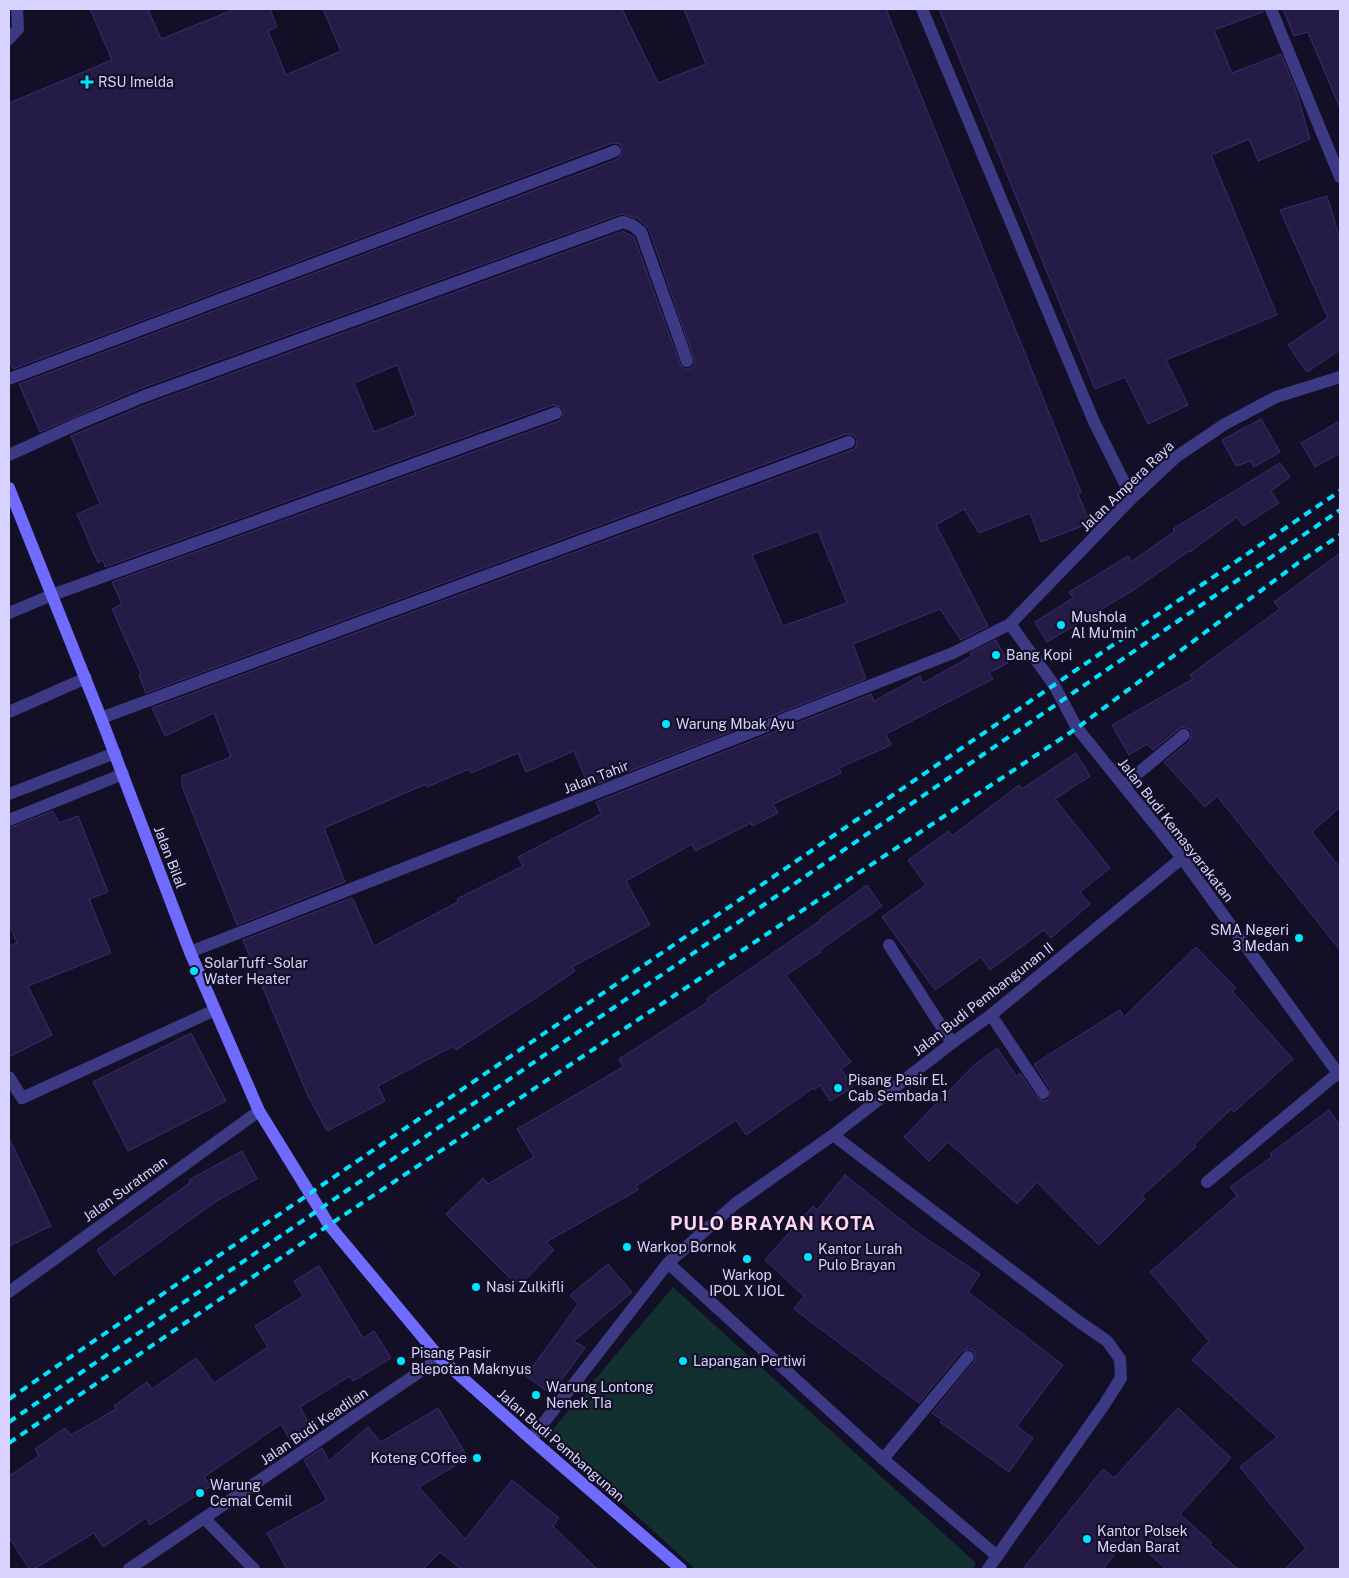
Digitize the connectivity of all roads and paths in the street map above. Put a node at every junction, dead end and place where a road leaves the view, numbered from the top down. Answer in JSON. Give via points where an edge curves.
{"nodes":[{"id":1,"x":18,"y":9,"type":"edge"},
{"id":2,"x":922,"y":9,"type":"edge"},
{"id":3,"x":1272,"y":9,"type":"edge"},
{"id":4,"x":9,"y":39,"type":"edge"},
{"id":5,"x":615,"y":151,"type":"dead end"},
{"id":6,"x":1340,"y":177,"type":"edge"},
{"id":7,"x":688,"y":361,"type":"dead end"},
{"id":8,"x":1340,"y":377,"type":"edge"},
{"id":9,"x":9,"y":379,"type":"edge"},
{"id":10,"x":556,"y":413,"type":"dead end"},
{"id":11,"x":849,"y":442,"type":"dead end"},
{"id":12,"x":9,"y":455,"type":"edge"},
{"id":13,"x":9,"y":488,"type":"edge"},
{"id":14,"x":1132,"y":498,"type":"junction"},
{"id":15,"x":52,"y":595,"type":"junction"},
{"id":16,"x":9,"y":613,"type":"edge"},
{"id":17,"x":1010,"y":624,"type":"junction"},
{"id":18,"x":86,"y":678,"type":"junction"},
{"id":19,"x":9,"y":712,"type":"edge"},
{"id":20,"x":101,"y":718,"type":"junction"},
{"id":21,"x":1184,"y":735,"type":"dead end"},
{"id":22,"x":115,"y":753,"type":"junction"},
{"id":23,"x":122,"y":774,"type":"junction"},
{"id":24,"x":1124,"y":785,"type":"junction"},
{"id":25,"x":9,"y":794,"type":"edge"},
{"id":26,"x":9,"y":820,"type":"edge"},
{"id":27,"x":1182,"y":858,"type":"junction"},
{"id":28,"x":889,"y":945,"type":"dead end"},
{"id":29,"x":190,"y":952,"type":"junction"},
{"id":30,"x":215,"y":1010,"type":"junction"},
{"id":31,"x":991,"y":1015,"type":"junction"},
{"id":32,"x":952,"y":1043,"type":"junction"},
{"id":33,"x":1339,"y":1074,"type":"edge"},
{"id":34,"x":9,"y":1076,"type":"edge"},
{"id":35,"x":1043,"y":1093,"type":"dead end"},
{"id":36,"x":259,"y":1111,"type":"junction"},
{"id":37,"x":833,"y":1135,"type":"junction"},
{"id":38,"x":1207,"y":1182,"type":"dead end"},
{"id":39,"x":329,"y":1225,"type":"joint"},
{"id":40,"x":668,"y":1263,"type":"junction"},
{"id":41,"x":9,"y":1292,"type":"edge"},
{"id":42,"x":968,"y":1357,"type":"dead end"},
{"id":43,"x":440,"y":1358,"type":"junction"},
{"id":44,"x":530,"y":1439,"type":"junction"},
{"id":45,"x":883,"y":1459,"type":"junction"},
{"id":46,"x":205,"y":1519,"type":"junction"},
{"id":47,"x":997,"y":1556,"type":"junction"},
{"id":48,"x":129,"y":1569,"type":"edge"},
{"id":49,"x":254,"y":1569,"type":"edge"},
{"id":50,"x":681,"y":1569,"type":"edge"},
{"id":51,"x":988,"y":1569,"type":"edge"}],
"edges":[{"from":1,"to":4,"type":"street","via":[[18,29]]},
{"from":2,"to":14,"type":"street","via":[[1094,422]]},
{"from":3,"to":6,"type":"street"},
{"from":5,"to":9,"type":"street"},
{"from":7,"to":12,"type":"street","via":[[640,232],[623,222],[142,397]]},
{"from":8,"to":14,"type":"street","name":"Jalan Ampera Raya","via":[[1276,397],[1225,424],[1176,456]]},
{"from":10,"to":15,"type":"street"},
{"from":11,"to":20,"type":"street"},
{"from":13,"to":15,"type":"main road","name":"Jalan Bilal"},
{"from":14,"to":17,"type":"street","name":"Jalan Ampera Raya"},
{"from":15,"to":16,"type":"street"},
{"from":15,"to":18,"type":"main road","name":"Jalan Bilal"},
{"from":17,"to":24,"type":"street","name":"Jalan Budi Kemasyarakatan","via":[[1054,685],[1077,728]]},
{"from":17,"to":29,"type":"street","name":"Jalan Tahir","via":[[953,653]]},
{"from":18,"to":19,"type":"street"},
{"from":18,"to":20,"type":"main road","name":"Jalan Bilal"},
{"from":20,"to":22,"type":"main road","name":"Jalan Bilal"},
{"from":21,"to":24,"type":"street"},
{"from":22,"to":23,"type":"main road","name":"Jalan Bilal"},
{"from":22,"to":25,"type":"street"},
{"from":23,"to":26,"type":"street"},
{"from":23,"to":29,"type":"main road","name":"Jalan Bilal"},
{"from":24,"to":27,"type":"street","name":"Jalan Budi Kemasyarakatan"},
{"from":27,"to":31,"type":"street","name":"Jalan Budi Pembangunan II"},
{"from":27,"to":33,"type":"street","name":"Jalan Budi Kemasyarakatan"},
{"from":28,"to":32,"type":"street"},
{"from":29,"to":30,"type":"main road","name":"Jalan Bilal"},
{"from":30,"to":34,"type":"street","via":[[22,1098]]},
{"from":30,"to":36,"type":"main road","name":"Jalan Bilal"},
{"from":31,"to":32,"type":"street","name":"Jalan Budi Pembangunan II"},
{"from":31,"to":35,"type":"street"},
{"from":32,"to":37,"type":"street","name":"Jalan Budi Pembangunan II"},
{"from":33,"to":38,"type":"street"},
{"from":36,"to":39,"type":"main road","name":"Jalan Bilal"},
{"from":36,"to":41,"type":"street","name":"Jalan Suratman"},
{"from":37,"to":40,"type":"street","name":"Jalan Budi Pembangunan II","via":[[735,1204]]},
{"from":37,"to":47,"type":"street","via":[[1107,1341],[1120,1359],[1121,1378]]},
{"from":39,"to":43,"type":"main road","name":"Jalan Budi Pembangunan"},
{"from":40,"to":44,"type":"street","name":"Jalan Budi Pembangunan II"},
{"from":40,"to":45,"type":"street"},
{"from":42,"to":45,"type":"street"},
{"from":43,"to":44,"type":"main road","name":"Jalan Budi Pembangunan"},
{"from":43,"to":46,"type":"street","name":"Jalan Budi Keadilan"},
{"from":44,"to":50,"type":"main road","name":"Jalan Budi Pembangunan"},
{"from":45,"to":47,"type":"street"},
{"from":46,"to":48,"type":"street","name":"Jalan Budi Keadilan"},
{"from":46,"to":49,"type":"street"},
{"from":47,"to":51,"type":"street"}]}
